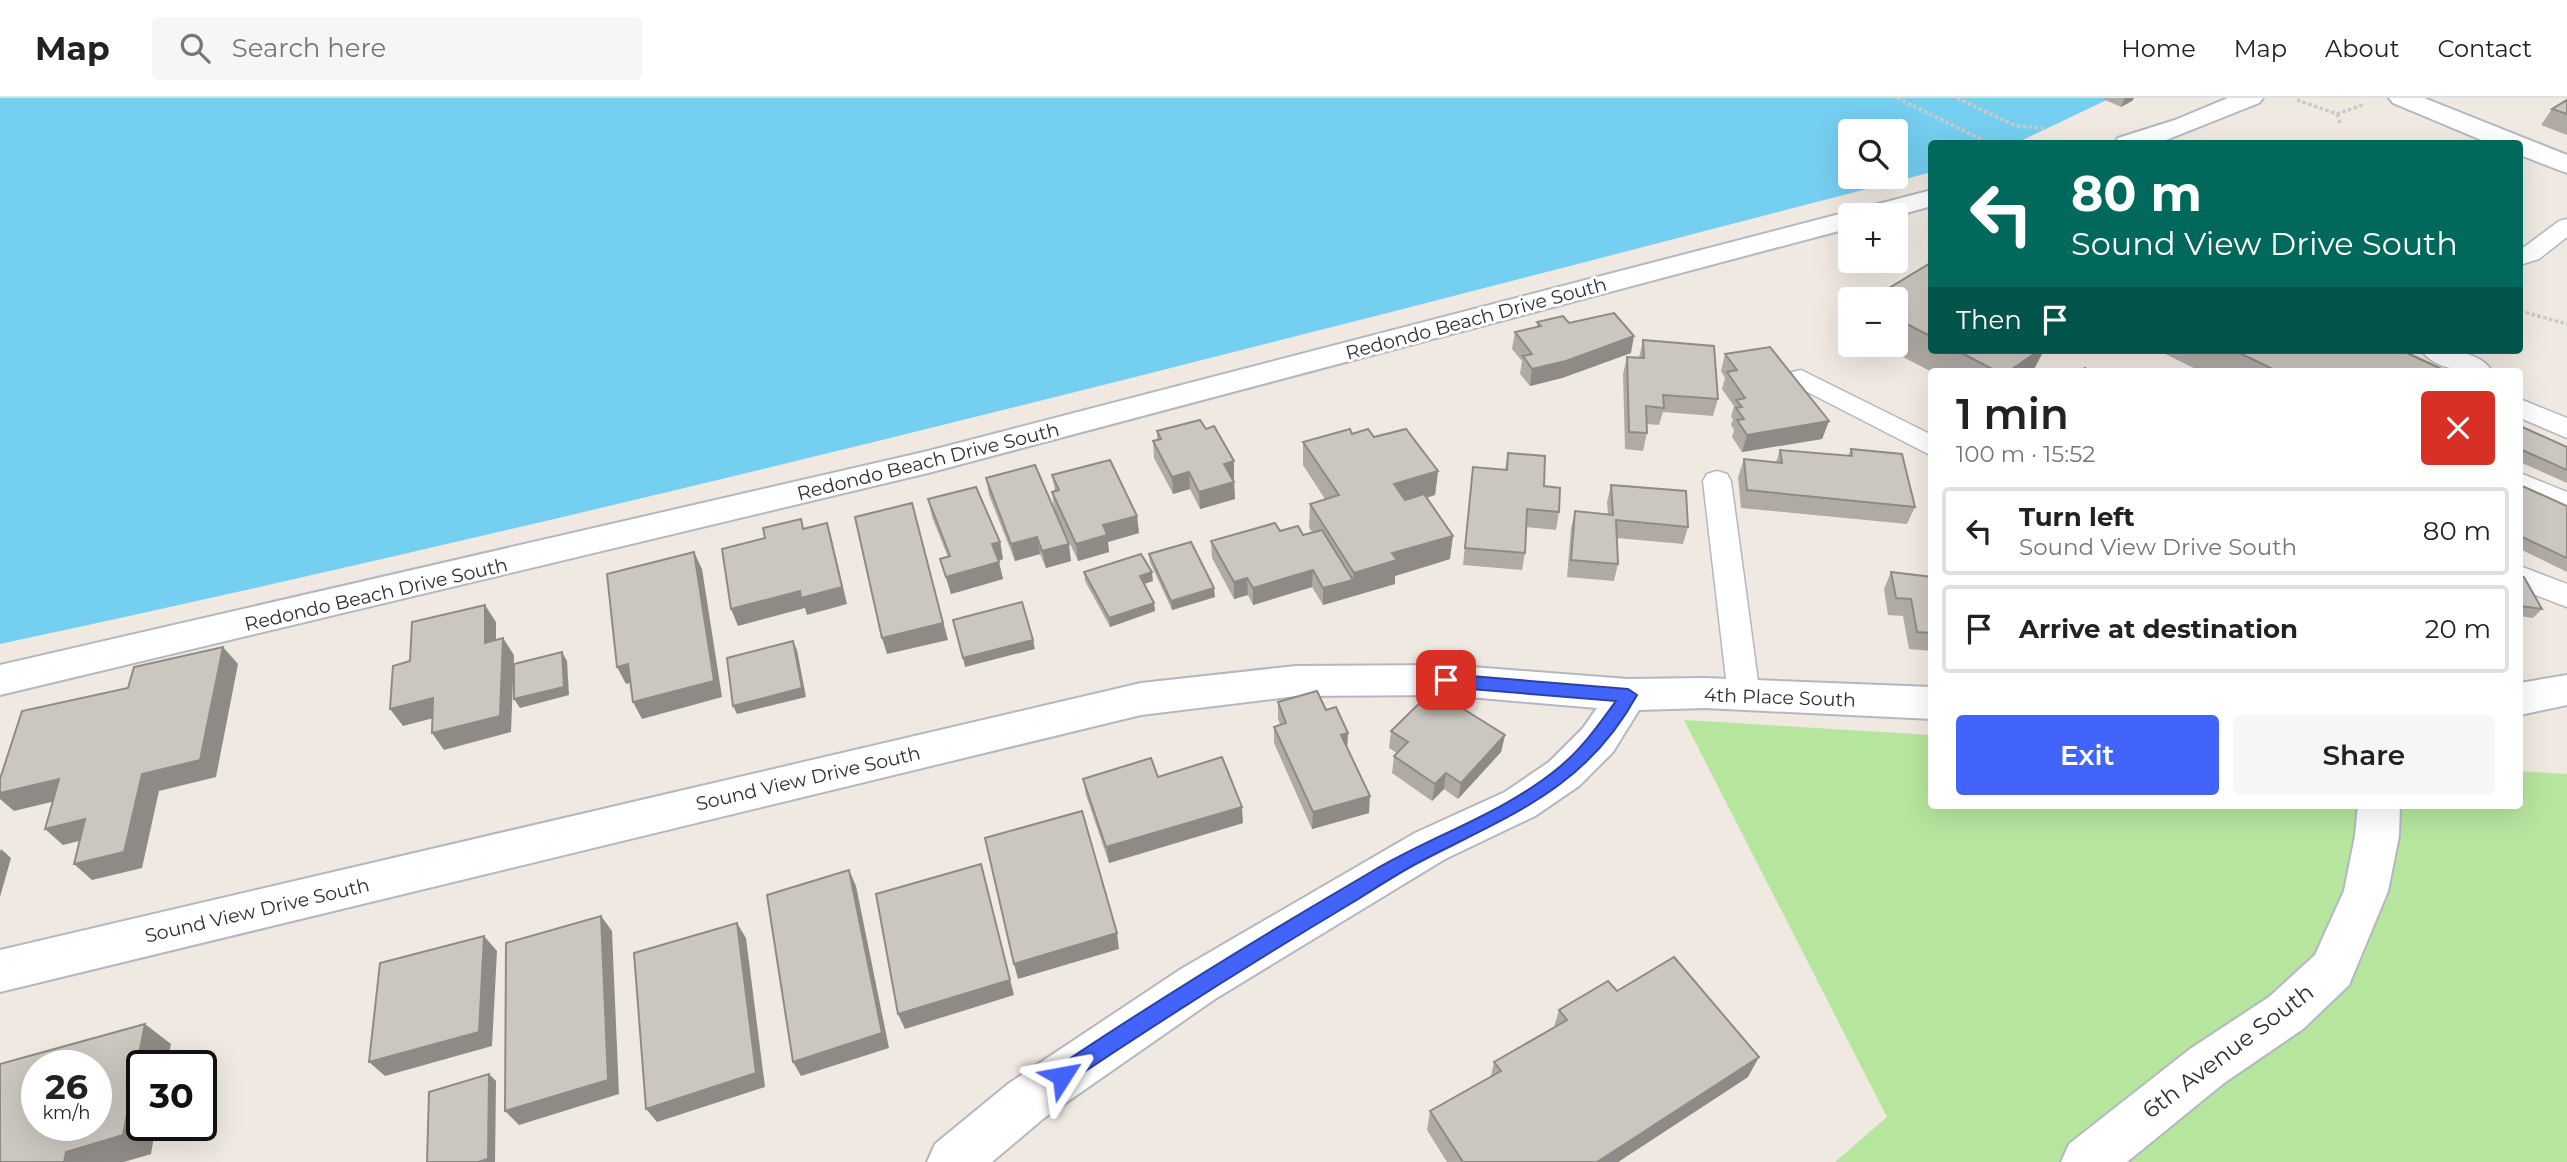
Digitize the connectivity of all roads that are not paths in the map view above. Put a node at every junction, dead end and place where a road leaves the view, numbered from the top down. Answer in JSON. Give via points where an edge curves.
{"nodes":[{"id":1,"x":2250,"y":98,"type":"edge"},
{"id":2,"x":2402,"y":98,"type":"edge"},
{"id":3,"x":2140,"y":140,"type":"edge"},
{"id":4,"x":2505,"y":140,"type":"edge"},
{"id":5,"x":2523,"y":147,"type":"edge"},
{"id":6,"x":2567,"y":165,"type":"edge"},
{"id":7,"x":1928,"y":199,"type":"edge"},
{"id":8,"x":1908,"y":204,"type":"edge"},
{"id":9,"x":1838,"y":222,"type":"edge"},
{"id":10,"x":2565,"y":230,"type":"edge"},
{"id":11,"x":2523,"y":257,"type":"edge"},
{"id":12,"x":2429,"y":354,"type":"edge"},
{"id":13,"x":2443,"y":354,"type":"edge"},
{"id":14,"x":2441,"y":368,"type":"edge"},
{"id":15,"x":2473,"y":368,"type":"edge"},
{"id":16,"x":1801,"y":377,"type":"dead end"},
{"id":17,"x":2523,"y":389,"type":"edge"},
{"id":18,"x":2567,"y":407,"type":"edge"},
{"id":19,"x":2523,"y":409,"type":"edge"},
{"id":20,"x":2567,"y":429,"type":"edge"},
{"id":21,"x":1928,"y":445,"type":"edge"},
{"id":22,"x":1717,"y":481,"type":"dead end"},
{"id":23,"x":2523,"y":484,"type":"edge"},
{"id":24,"x":2567,"y":504,"type":"edge"},
{"id":25,"x":2523,"y":578,"type":"edge"},
{"id":26,"x":2566,"y":597,"type":"edge"},
{"id":27,"x":0,"y":680,"type":"edge"},
{"id":28,"x":2567,"y":690,"type":"edge"},
{"id":29,"x":1628,"y":695,"type":"junction"},
{"id":30,"x":1744,"y":696,"type":"junction"},
{"id":31,"x":2523,"y":698,"type":"edge"},
{"id":32,"x":1928,"y":703,"type":"edge"},
{"id":33,"x":2379,"y":809,"type":"edge"},
{"id":34,"x":0,"y":971,"type":"edge"},
{"id":35,"x":953,"y":1162,"type":"edge"},
{"id":36,"x":2087,"y":1162,"type":"edge"}],
"edges":[{"from":1,"to":3,"type":"street"},
{"from":2,"to":4,"type":"street"},
{"from":5,"to":6,"type":"street"},
{"from":7,"to":8,"type":"street"},
{"from":9,"to":27,"type":"street","name":"Redondo Beach Drive South","via":[[915,466]]},
{"from":10,"to":11,"type":"lane"},
{"from":12,"to":14,"type":"lane"},
{"from":13,"to":15,"type":"lane"},
{"from":16,"to":21,"type":"lane"},
{"from":17,"to":18,"type":"lane"},
{"from":19,"to":20,"type":"lane"},
{"from":22,"to":30,"type":"lane"},
{"from":23,"to":24,"type":"lane"},
{"from":25,"to":26,"type":"lane"},
{"from":28,"to":31,"type":"street"},
{"from":29,"to":30,"type":"street","name":"4th Place South"},
{"from":29,"to":34,"type":"street","name":"Sound View Drive South","via":[[1446,680],[1296,681],[1141,699]]},
{"from":29,"to":35,"type":"street","via":[[1598,740],[1520,804],[1430,846],[1198,984],[1026,1101]]},
{"from":30,"to":32,"type":"street","name":"4th Place South"},
{"from":33,"to":36,"type":"street","name":"6th Avenue South","via":[[2366,891],[2332,970],[2286,1013],[2207,1066]]}]}
